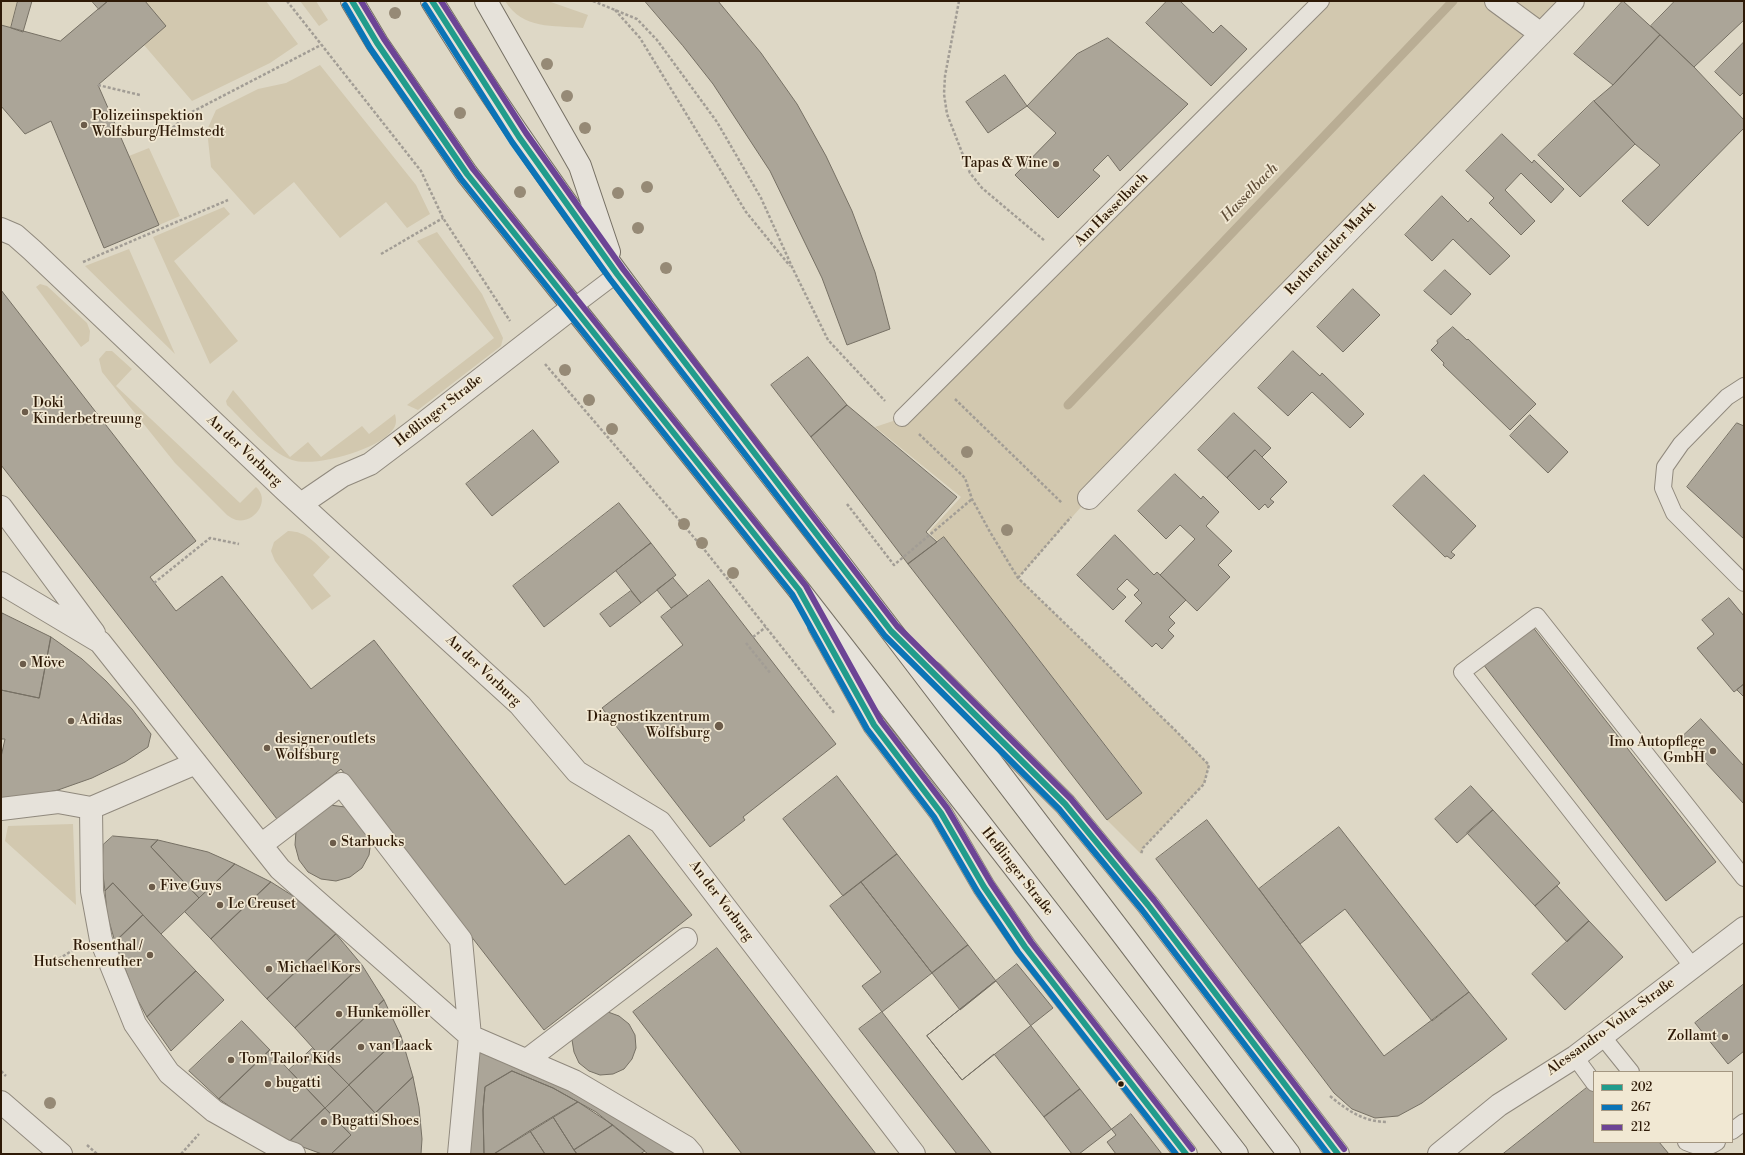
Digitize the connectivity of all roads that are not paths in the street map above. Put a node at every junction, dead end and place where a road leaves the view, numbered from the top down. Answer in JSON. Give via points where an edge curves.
{"nodes":[{"id":1,"x":352,"y":1,"type":"edge"},
{"id":2,"x":432,"y":1,"type":"edge"},
{"id":3,"x":486,"y":1,"type":"edge"},
{"id":4,"x":1321,"y":1,"type":"edge"},
{"id":5,"x":1496,"y":1,"type":"edge"},
{"id":6,"x":1573,"y":1,"type":"edge"},
{"id":7,"x":1541,"y":34,"type":"junction"},
{"id":8,"x":1,"y":229,"type":"edge"},
{"id":9,"x":617,"y":274,"type":"junction"},
{"id":10,"x":572,"y":308,"type":"junction"},
{"id":11,"x":1744,"y":386,"type":"edge"},
{"id":12,"x":902,"y":418,"type":"dead end"},
{"id":13,"x":1088,"y":498,"type":"road end"},
{"id":14,"x":301,"y":504,"type":"junction"},
{"id":15,"x":1,"y":507,"type":"edge"},
{"id":16,"x":1,"y":583,"type":"edge"},
{"id":17,"x":1744,"y":583,"type":"edge"},
{"id":18,"x":799,"y":590,"type":"junction"},
{"id":19,"x":892,"y":631,"type":"junction"},
{"id":20,"x":100,"y":642,"type":"junction"},
{"id":21,"x":196,"y":763,"type":"junction"},
{"id":22,"x":91,"y":808,"type":"junction"},
{"id":23,"x":1,"y":809,"type":"edge"},
{"id":24,"x":262,"y":845,"type":"junction"},
{"id":25,"x":1744,"y":878,"type":"edge"},
{"id":26,"x":1744,"y":928,"type":"edge"},
{"id":27,"x":686,"y":939,"type":"dead end"},
{"id":28,"x":1693,"y":967,"type":"junction"},
{"id":29,"x":470,"y":1036,"type":"junction"},
{"id":30,"x":1602,"y":1036,"type":"junction"},
{"id":31,"x":1574,"y":1057,"type":"junction"},
{"id":32,"x":526,"y":1060,"type":"junction"},
{"id":33,"x":1630,"y":1071,"type":"edge"},
{"id":34,"x":1593,"y":1082,"type":"edge"},
{"id":35,"x":1,"y":1102,"type":"edge"},
{"id":36,"x":1744,"y":1122,"type":"edge"},
{"id":37,"x":1733,"y":1130,"type":"edge"},
{"id":38,"x":1688,"y":1143,"type":"edge"},
{"id":39,"x":1716,"y":1143,"type":"edge"},
{"id":40,"x":61,"y":1154,"type":"edge"},
{"id":41,"x":294,"y":1154,"type":"edge"},
{"id":42,"x":459,"y":1154,"type":"edge"},
{"id":43,"x":692,"y":1154,"type":"edge"},
{"id":44,"x":914,"y":1154,"type":"edge"},
{"id":45,"x":1186,"y":1154,"type":"edge"},
{"id":46,"x":1237,"y":1154,"type":"edge"},
{"id":47,"x":1289,"y":1154,"type":"edge"},
{"id":48,"x":1338,"y":1154,"type":"edge"},
{"id":49,"x":1439,"y":1154,"type":"edge"}],
"edges":[{"from":1,"to":10,"type":"street","name":"Heßlinger Straße","via":[[377,43],[467,174]]},
{"from":2,"to":9,"type":"street","via":[[519,137]]},
{"from":3,"to":9,"type":"street","via":[[580,166]]},
{"from":4,"to":12,"type":"lane","name":"Am Hasselbach"},
{"from":5,"to":7,"type":"street"},
{"from":6,"to":7,"type":"street","name":"Rothenfelder Markt"},
{"from":7,"to":13,"type":"street","name":"Rothenfelder Markt"},
{"from":8,"to":14,"type":"street","name":"An der Vorburg","via":[[15,235]]},
{"from":9,"to":10,"type":"lane"},
{"from":9,"to":19,"type":"street"},
{"from":10,"to":14,"type":"street","name":"Heßlinger Straße","via":[[370,464],[342,476]]},
{"from":10,"to":18,"type":"street","name":"Heßlinger Straße"},
{"from":11,"to":17,"type":"lane","via":[[1727,396],[1680,444],[1665,467],[1663,488],[1674,513]]},
{"from":14,"to":44,"type":"street","name":"An der Vorburg","via":[[520,705],[577,772],[660,822]]},
{"from":15,"to":20,"type":"street"},
{"from":16,"to":20,"type":"street"},
{"from":18,"to":45,"type":"street","name":"Heßlinger Straße","via":[[874,725],[941,813],[988,893],[1025,947]]},
{"from":18,"to":46,"type":"street","name":"Heßlinger Straße"},
{"from":19,"to":47,"type":"street"},
{"from":19,"to":48,"type":"street","via":[[1065,804],[1148,905]]},
{"from":20,"to":21,"type":"street"},
{"from":21,"to":22,"type":"street"},
{"from":21,"to":24,"type":"street"},
{"from":22,"to":23,"type":"street","via":[[58,802]]},
{"from":22,"to":41,"type":"street","via":[[92,891],[85,946],[135,1024],[206,1123]]},
{"from":24,"to":29,"type":"street","via":[[280,869]]},
{"from":24,"to":29,"type":"street","via":[[341,784],[461,940]]},
{"from":25,"to":28,"type":"lane","via":[[1537,616],[1462,672]]},
{"from":26,"to":28,"type":"street","name":"Alessandro-Volta-Straße"},
{"from":27,"to":32,"type":"street"},
{"from":28,"to":30,"type":"street","name":"Alessandro-Volta-Straße"},
{"from":29,"to":32,"type":"street"},
{"from":29,"to":42,"type":"street"},
{"from":30,"to":31,"type":"street","name":"Alessandro-Volta-Straße"},
{"from":30,"to":33,"type":"lane"},
{"from":31,"to":34,"type":"lane"},
{"from":31,"to":49,"type":"street","name":"Alessandro-Volta-Straße","via":[[1499,1105]]},
{"from":32,"to":43,"type":"street","via":[[574,1081]]},
{"from":35,"to":40,"type":"street"},
{"from":36,"to":37,"type":"lane"},
{"from":38,"to":39,"type":"lane","via":[[1699,1148]]}]}
